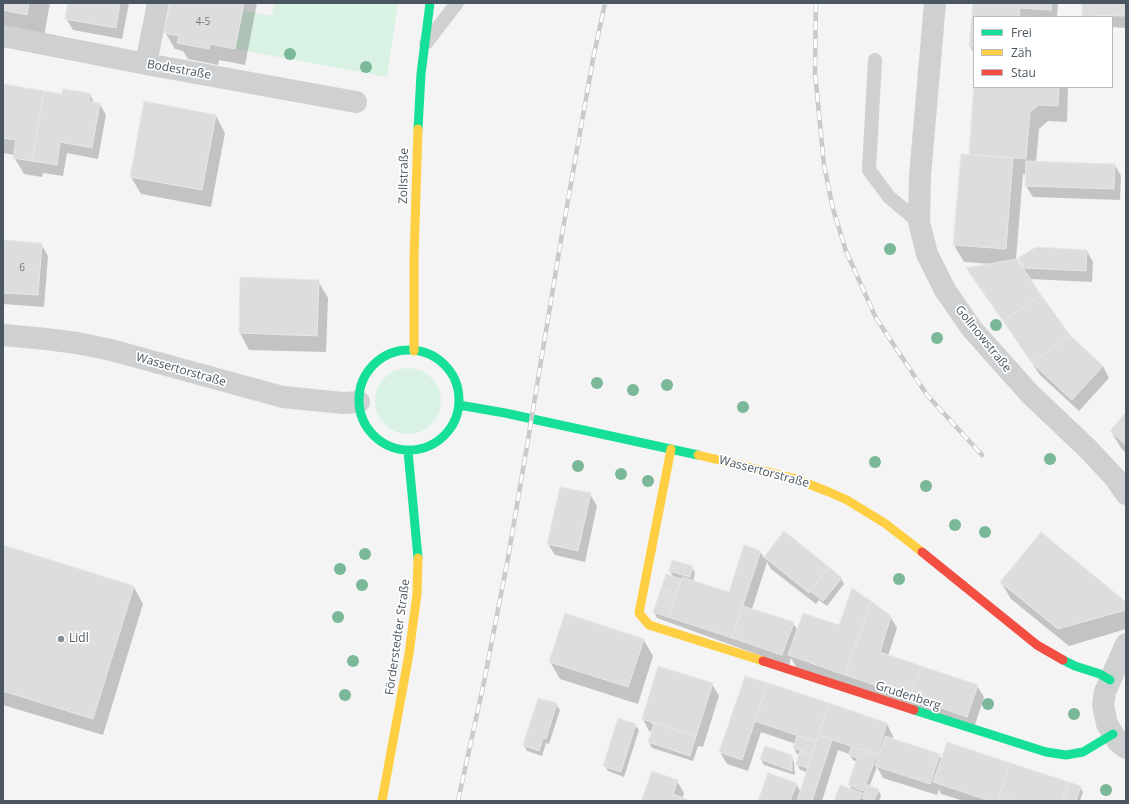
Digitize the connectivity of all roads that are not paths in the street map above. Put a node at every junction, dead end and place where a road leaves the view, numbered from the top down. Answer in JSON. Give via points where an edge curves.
{"nodes":[{"id":1,"x":158,"y":3,"type":"edge"},
{"id":2,"x":430,"y":3,"type":"edge"},
{"id":3,"x":457,"y":3,"type":"edge"},
{"id":4,"x":935,"y":3,"type":"edge"},
{"id":5,"x":3,"y":36,"type":"edge"},
{"id":6,"x":424,"y":45,"type":"junction"},
{"id":7,"x":875,"y":60,"type":"dead end"},
{"id":8,"x":146,"y":64,"type":"junction"},
{"id":9,"x":356,"y":102,"type":"dead end"},
{"id":10,"x":919,"y":222,"type":"junction"},
{"id":11,"x":3,"y":335,"type":"edge"},
{"id":12,"x":414,"y":350,"type":"junction"},
{"id":13,"x":359,"y":402,"type":"junction"},
{"id":14,"x":459,"y":405,"type":"junction"},
{"id":15,"x":671,"y":449,"type":"junction"},
{"id":16,"x":408,"y":451,"type":"junction"},
{"id":17,"x":1126,"y":494,"type":"edge"},
{"id":18,"x":1126,"y":644,"type":"edge"},
{"id":19,"x":1110,"y":680,"type":"junction"},
{"id":20,"x":1120,"y":741,"type":"edge"},
{"id":21,"x":382,"y":801,"type":"edge"}],
"edges":[{"from":1,"to":8,"type":"street"},
{"from":2,"to":6,"type":"street","name":"Zollstraße"},
{"from":3,"to":6,"type":"lane"},
{"from":4,"to":10,"type":"street","name":"Gollnowstraße","via":[[920,176]]},
{"from":5,"to":8,"type":"street","name":"Bodestraße"},
{"from":6,"to":12,"type":"street","name":"Zollstraße","via":[[418,115]]},
{"from":7,"to":10,"type":"lane","via":[[869,170],[889,197]]},
{"from":8,"to":9,"type":"street","name":"Bodestraße"},
{"from":10,"to":17,"type":"street","name":"Gollnowstraße","via":[[927,254],[945,290],[972,329],[1030,394],[1088,449]]},
{"from":11,"to":13,"type":"street","name":"Wassertorstraße","via":[[78,343],[111,350],[283,397],[343,403]]},
{"from":12,"to":13,"type":"street","via":[[393,353],[375,364],[362,381]]},
{"from":12,"to":14,"type":"street","via":[[432,356],[448,368],[457,385]]},
{"from":13,"to":16,"type":"street","via":[[363,420],[373,436],[389,447]]},
{"from":14,"to":15,"type":"street","name":"Wassertorstraße"},
{"from":14,"to":16,"type":"street","via":[[454,423],[443,438],[426,448]]},
{"from":15,"to":19,"type":"street","name":"Wassertorstraße","via":[[793,478],[847,500],[907,540],[1037,645],[1075,666]]},
{"from":15,"to":20,"type":"street","name":"Grudenberg","via":[[639,613],[649,625],[1046,752],[1066,755]]},
{"from":16,"to":21,"type":"street","name":"Förderstedter Straße","via":[[418,551],[417,594],[409,654]]},
{"from":18,"to":19,"type":"street"},
{"from":19,"to":20,"type":"street","via":[[1103,706],[1107,724]]}]}
